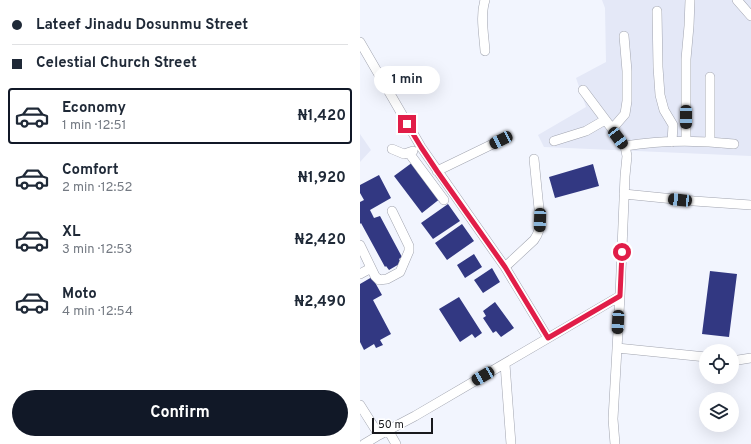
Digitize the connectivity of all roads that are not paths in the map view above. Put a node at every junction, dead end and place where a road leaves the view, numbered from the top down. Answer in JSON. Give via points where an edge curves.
{"nodes":[{"id":1,"x":485,"y":0,"type":"edge"},
{"id":2,"x":690,"y":0,"type":"edge"},
{"id":3,"x":737,"y":0,"type":"edge"},
{"id":4,"x":657,"y":12,"type":"dead end"},
{"id":5,"x":751,"y":16,"type":"edge"},
{"id":6,"x":624,"y":36,"type":"dead end"},
{"id":7,"x":361,"y":46,"type":"edge"},
{"id":8,"x":485,"y":51,"type":"dead end"},
{"id":9,"x":710,"y":77,"type":"dead end"},
{"id":10,"x":583,"y":90,"type":"dead end"},
{"id":11,"x":606,"y":120,"type":"junction"},
{"id":12,"x":612,"y":129,"type":"junction"},
{"id":13,"x":501,"y":140,"type":"dead end"},
{"id":14,"x":686,"y":140,"type":"junction"},
{"id":15,"x":554,"y":141,"type":"dead end"},
{"id":16,"x":672,"y":142,"type":"junction"},
{"id":17,"x":710,"y":142,"type":"junction"},
{"id":18,"x":734,"y":144,"type":"dead end"},
{"id":19,"x":625,"y":146,"type":"junction"},
{"id":20,"x":421,"y":147,"type":"junction"},
{"id":21,"x":392,"y":148,"type":"dead end"},
{"id":22,"x":409,"y":153,"type":"junction"},
{"id":23,"x":534,"y":159,"type":"dead end"},
{"id":24,"x":437,"y":171,"type":"junction"},
{"id":25,"x":624,"y":194,"type":"junction"},
{"id":26,"x":444,"y":200,"type":"dead end"},
{"id":27,"x":751,"y":205,"type":"edge"},
{"id":28,"x":392,"y":210,"type":"dead end"},
{"id":29,"x":360,"y":245,"type":"edge"},
{"id":30,"x":505,"y":267,"type":"junction"},
{"id":31,"x":371,"y":268,"type":"junction"},
{"id":32,"x":360,"y":274,"type":"edge"},
{"id":33,"x":620,"y":296,"type":"junction"},
{"id":34,"x":548,"y":338,"type":"junction"},
{"id":35,"x":617,"y":348,"type":"junction"},
{"id":36,"x":699,"y":356,"type":"edge"},
{"id":37,"x":751,"y":358,"type":"edge"},
{"id":38,"x":739,"y":359,"type":"edge"},
{"id":39,"x":505,"y":364,"type":"junction"},
{"id":40,"x":360,"y":405,"type":"edge"},
{"id":41,"x":388,"y":430,"type":"junction"},
{"id":42,"x":379,"y":435,"type":"junction"},
{"id":43,"x":360,"y":440,"type":"edge"},
{"id":44,"x":363,"y":444,"type":"edge"},
{"id":45,"x":396,"y":444,"type":"edge"},
{"id":46,"x":511,"y":444,"type":"edge"},
{"id":47,"x":615,"y":444,"type":"edge"}],
"edges":[{"from":1,"to":8,"type":"street"},
{"from":2,"to":14,"type":"street","via":[[686,59]]},
{"from":3,"to":5,"type":"street"},
{"from":4,"to":16,"type":"street","via":[[660,95],[664,110],[673,125]]},
{"from":6,"to":12,"type":"street","via":[[627,101],[625,114]]},
{"from":7,"to":20,"type":"street"},
{"from":9,"to":17,"type":"street"},
{"from":10,"to":11,"type":"street"},
{"from":11,"to":12,"type":"street"},
{"from":11,"to":15,"type":"street","via":[[586,131]]},
{"from":12,"to":19,"type":"street"},
{"from":13,"to":24,"type":"street"},
{"from":14,"to":16,"type":"street"},
{"from":14,"to":17,"type":"street"},
{"from":16,"to":19,"type":"street"},
{"from":17,"to":18,"type":"street"},
{"from":19,"to":25,"type":"street","via":[[627,156]]},
{"from":20,"to":22,"type":"street"},
{"from":20,"to":24,"type":"street"},
{"from":21,"to":22,"type":"street","via":[[404,154]]},
{"from":22,"to":26,"type":"street"},
{"from":23,"to":30,"type":"street","via":[[540,229],[534,240]]},
{"from":24,"to":30,"type":"street"},
{"from":25,"to":27,"type":"street"},
{"from":25,"to":33,"type":"street"},
{"from":28,"to":31,"type":"street","via":[[409,251],[400,272],[388,279],[379,280]]},
{"from":29,"to":31,"type":"street"},
{"from":30,"to":34,"type":"street"},
{"from":31,"to":32,"type":"street"},
{"from":33,"to":34,"type":"street"},
{"from":33,"to":35,"type":"street"},
{"from":34,"to":39,"type":"street"},
{"from":35,"to":36,"type":"street"},
{"from":35,"to":47,"type":"street","via":[[613,419]]},
{"from":37,"to":38,"type":"street"},
{"from":39,"to":41,"type":"street"},
{"from":39,"to":46,"type":"street"},
{"from":40,"to":42,"type":"street"},
{"from":41,"to":42,"type":"street"},
{"from":41,"to":45,"type":"street"},
{"from":42,"to":44,"type":"street"},
{"from":43,"to":44,"type":"street"}]}
